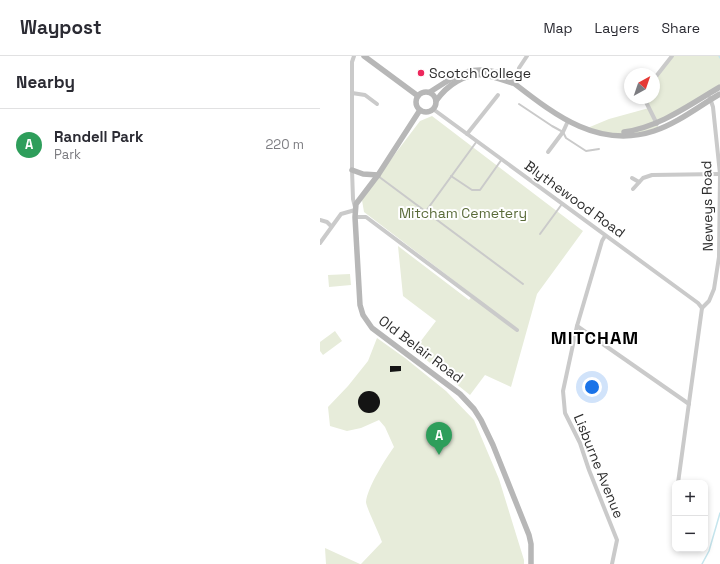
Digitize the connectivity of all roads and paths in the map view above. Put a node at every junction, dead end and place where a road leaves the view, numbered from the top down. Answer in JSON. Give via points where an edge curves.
{"nodes":[{"id":1,"x":354,"y":56,"type":"edge"},
{"id":2,"x":364,"y":56,"type":"edge"},
{"id":3,"x":527,"y":56,"type":"edge"},
{"id":4,"x":672,"y":56,"type":"edge"},
{"id":5,"x":519,"y":68,"type":"dead end"},
{"id":6,"x":660,"y":71,"type":"edge"},
{"id":7,"x":518,"y":86,"type":"junction"},
{"id":8,"x":718,"y":91,"type":"edge"},
{"id":9,"x":430,"y":92,"type":"junction"},
{"id":10,"x":352,"y":93,"type":"junction"},
{"id":11,"x":498,"y":95,"type":"dead end"},
{"id":12,"x":418,"y":96,"type":"junction"},
{"id":13,"x":709,"y":97,"type":"junction"},
{"id":14,"x":436,"y":101,"type":"junction"},
{"id":15,"x":377,"y":104,"type":"dead end"},
{"id":16,"x":519,"y":104,"type":"dead end"},
{"id":17,"x":647,"y":104,"type":"edge"},
{"id":18,"x":433,"y":109,"type":"junction"},
{"id":19,"x":420,"y":110,"type":"junction"},
{"id":20,"x":568,"y":121,"type":"junction"},
{"id":21,"x":658,"y":126,"type":"junction"},
{"id":22,"x":563,"y":132,"type":"junction"},
{"id":23,"x":467,"y":134,"type":"junction"},
{"id":24,"x":477,"y":141,"type":"junction"},
{"id":25,"x":599,"y":149,"type":"dead end"},
{"id":26,"x":548,"y":152,"type":"dead end"},
{"id":27,"x":502,"y":160,"type":"junction"},
{"id":28,"x":352,"y":170,"type":"junction"},
{"id":29,"x":720,"y":174,"type":"edge"},
{"id":30,"x":378,"y":175,"type":"junction"},
{"id":31,"x":451,"y":176,"type":"junction"},
{"id":32,"x":632,"y":178,"type":"dead end"},
{"id":33,"x":639,"y":182,"type":"junction"},
{"id":34,"x":633,"y":189,"type":"dead end"},
{"id":35,"x":562,"y":204,"type":"junction"},
{"id":36,"x":355,"y":209,"type":"junction"},
{"id":37,"x":426,"y":211,"type":"junction"},
{"id":38,"x":355,"y":217,"type":"junction"},
{"id":39,"x":320,"y":220,"type":"edge"},
{"id":40,"x":331,"y":226,"type":"junction"},
{"id":41,"x":540,"y":234,"type":"dead end"},
{"id":42,"x":605,"y":236,"type":"junction"},
{"id":43,"x":320,"y":243,"type":"edge"},
{"id":44,"x":523,"y":284,"type":"dead end"},
{"id":45,"x":702,"y":308,"type":"junction"},
{"id":46,"x":577,"y":326,"type":"junction"},
{"id":47,"x":517,"y":330,"type":"dead end"},
{"id":48,"x":689,"y":404,"type":"junction"},
{"id":49,"x":678,"y":480,"type":"edge"},
{"id":50,"x":531,"y":564,"type":"edge"},
{"id":51,"x":612,"y":564,"type":"edge"}],
"edges":[{"from":1,"to":10,"type":"street"},
{"from":2,"to":12,"type":"main road"},
{"from":3,"to":5,"type":"street"},
{"from":4,"to":6,"type":"street"},
{"from":7,"to":9,"type":"main road","via":[[492,70],[468,70]]},
{"from":7,"to":14,"type":"main road","via":[[485,75],[474,76],[461,79],[446,88]]},
{"from":7,"to":20,"type":"main road"},
{"from":8,"to":13,"type":"main road"},
{"from":9,"to":12,"type":"main road"},
{"from":9,"to":14,"type":"main road"},
{"from":10,"to":15,"type":"street","via":[[365,95]]},
{"from":10,"to":28,"type":"street"},
{"from":11,"to":23,"type":"street"},
{"from":12,"to":19,"type":"main road","via":[[416,101]]},
{"from":13,"to":21,"type":"main road"},
{"from":13,"to":29,"type":"street","name":"Neweys Road","via":[[713,107]]},
{"from":14,"to":18,"type":"main road"},
{"from":16,"to":22,"type":"lane"},
{"from":17,"to":21,"type":"street"},
{"from":18,"to":19,"type":"main road","via":[[427,112]]},
{"from":18,"to":23,"type":"street","name":"Blythewood Road"},
{"from":19,"to":30,"type":"main road"},
{"from":20,"to":21,"type":"main road","via":[[585,129],[608,134]]},
{"from":20,"to":22,"type":"street"},
{"from":22,"to":25,"type":"lane","via":[[566,138],[586,151]]},
{"from":22,"to":26,"type":"street"},
{"from":23,"to":24,"type":"street","name":"Blythewood Road"},
{"from":24,"to":27,"type":"street","name":"Blythewood Road"},
{"from":24,"to":31,"type":"lane"},
{"from":27,"to":31,"type":"lane","via":[[480,190],[472,190]]},
{"from":27,"to":35,"type":"street","name":"Blythewood Road"},
{"from":28,"to":30,"type":"main road"},
{"from":28,"to":36,"type":"street"},
{"from":29,"to":33,"type":"street","via":[[652,175],[642,178]]},
{"from":29,"to":45,"type":"street","name":"Neweys Road","via":[[719,257],[714,289],[709,301]]},
{"from":30,"to":36,"type":"main road"},
{"from":30,"to":37,"type":"lane"},
{"from":31,"to":37,"type":"lane"},
{"from":32,"to":33,"type":"street"},
{"from":33,"to":34,"type":"street"},
{"from":35,"to":41,"type":"lane"},
{"from":35,"to":42,"type":"street","name":"Blythewood Road"},
{"from":36,"to":38,"type":"main road","name":"Old Belair Road"},
{"from":36,"to":40,"type":"street","via":[[341,214]]},
{"from":37,"to":44,"type":"lane"},
{"from":38,"to":47,"type":"street","via":[[366,217]]},
{"from":38,"to":50,"type":"main road","name":"Old Belair Road","via":[[358,288],[363,315],[380,336],[460,394],[474,409],[493,445],[529,535]]},
{"from":39,"to":40,"type":"street"},
{"from":40,"to":43,"type":"street"},
{"from":42,"to":45,"type":"street","name":"Blythewood Road"},
{"from":42,"to":46,"type":"street","name":"Lisburne Avenue"},
{"from":45,"to":48,"type":"street"},
{"from":46,"to":48,"type":"street"},
{"from":46,"to":51,"type":"street","name":"Lisburne Avenue","via":[[563,391],[565,413],[580,443],[617,540]]},
{"from":48,"to":49,"type":"street"}]}
